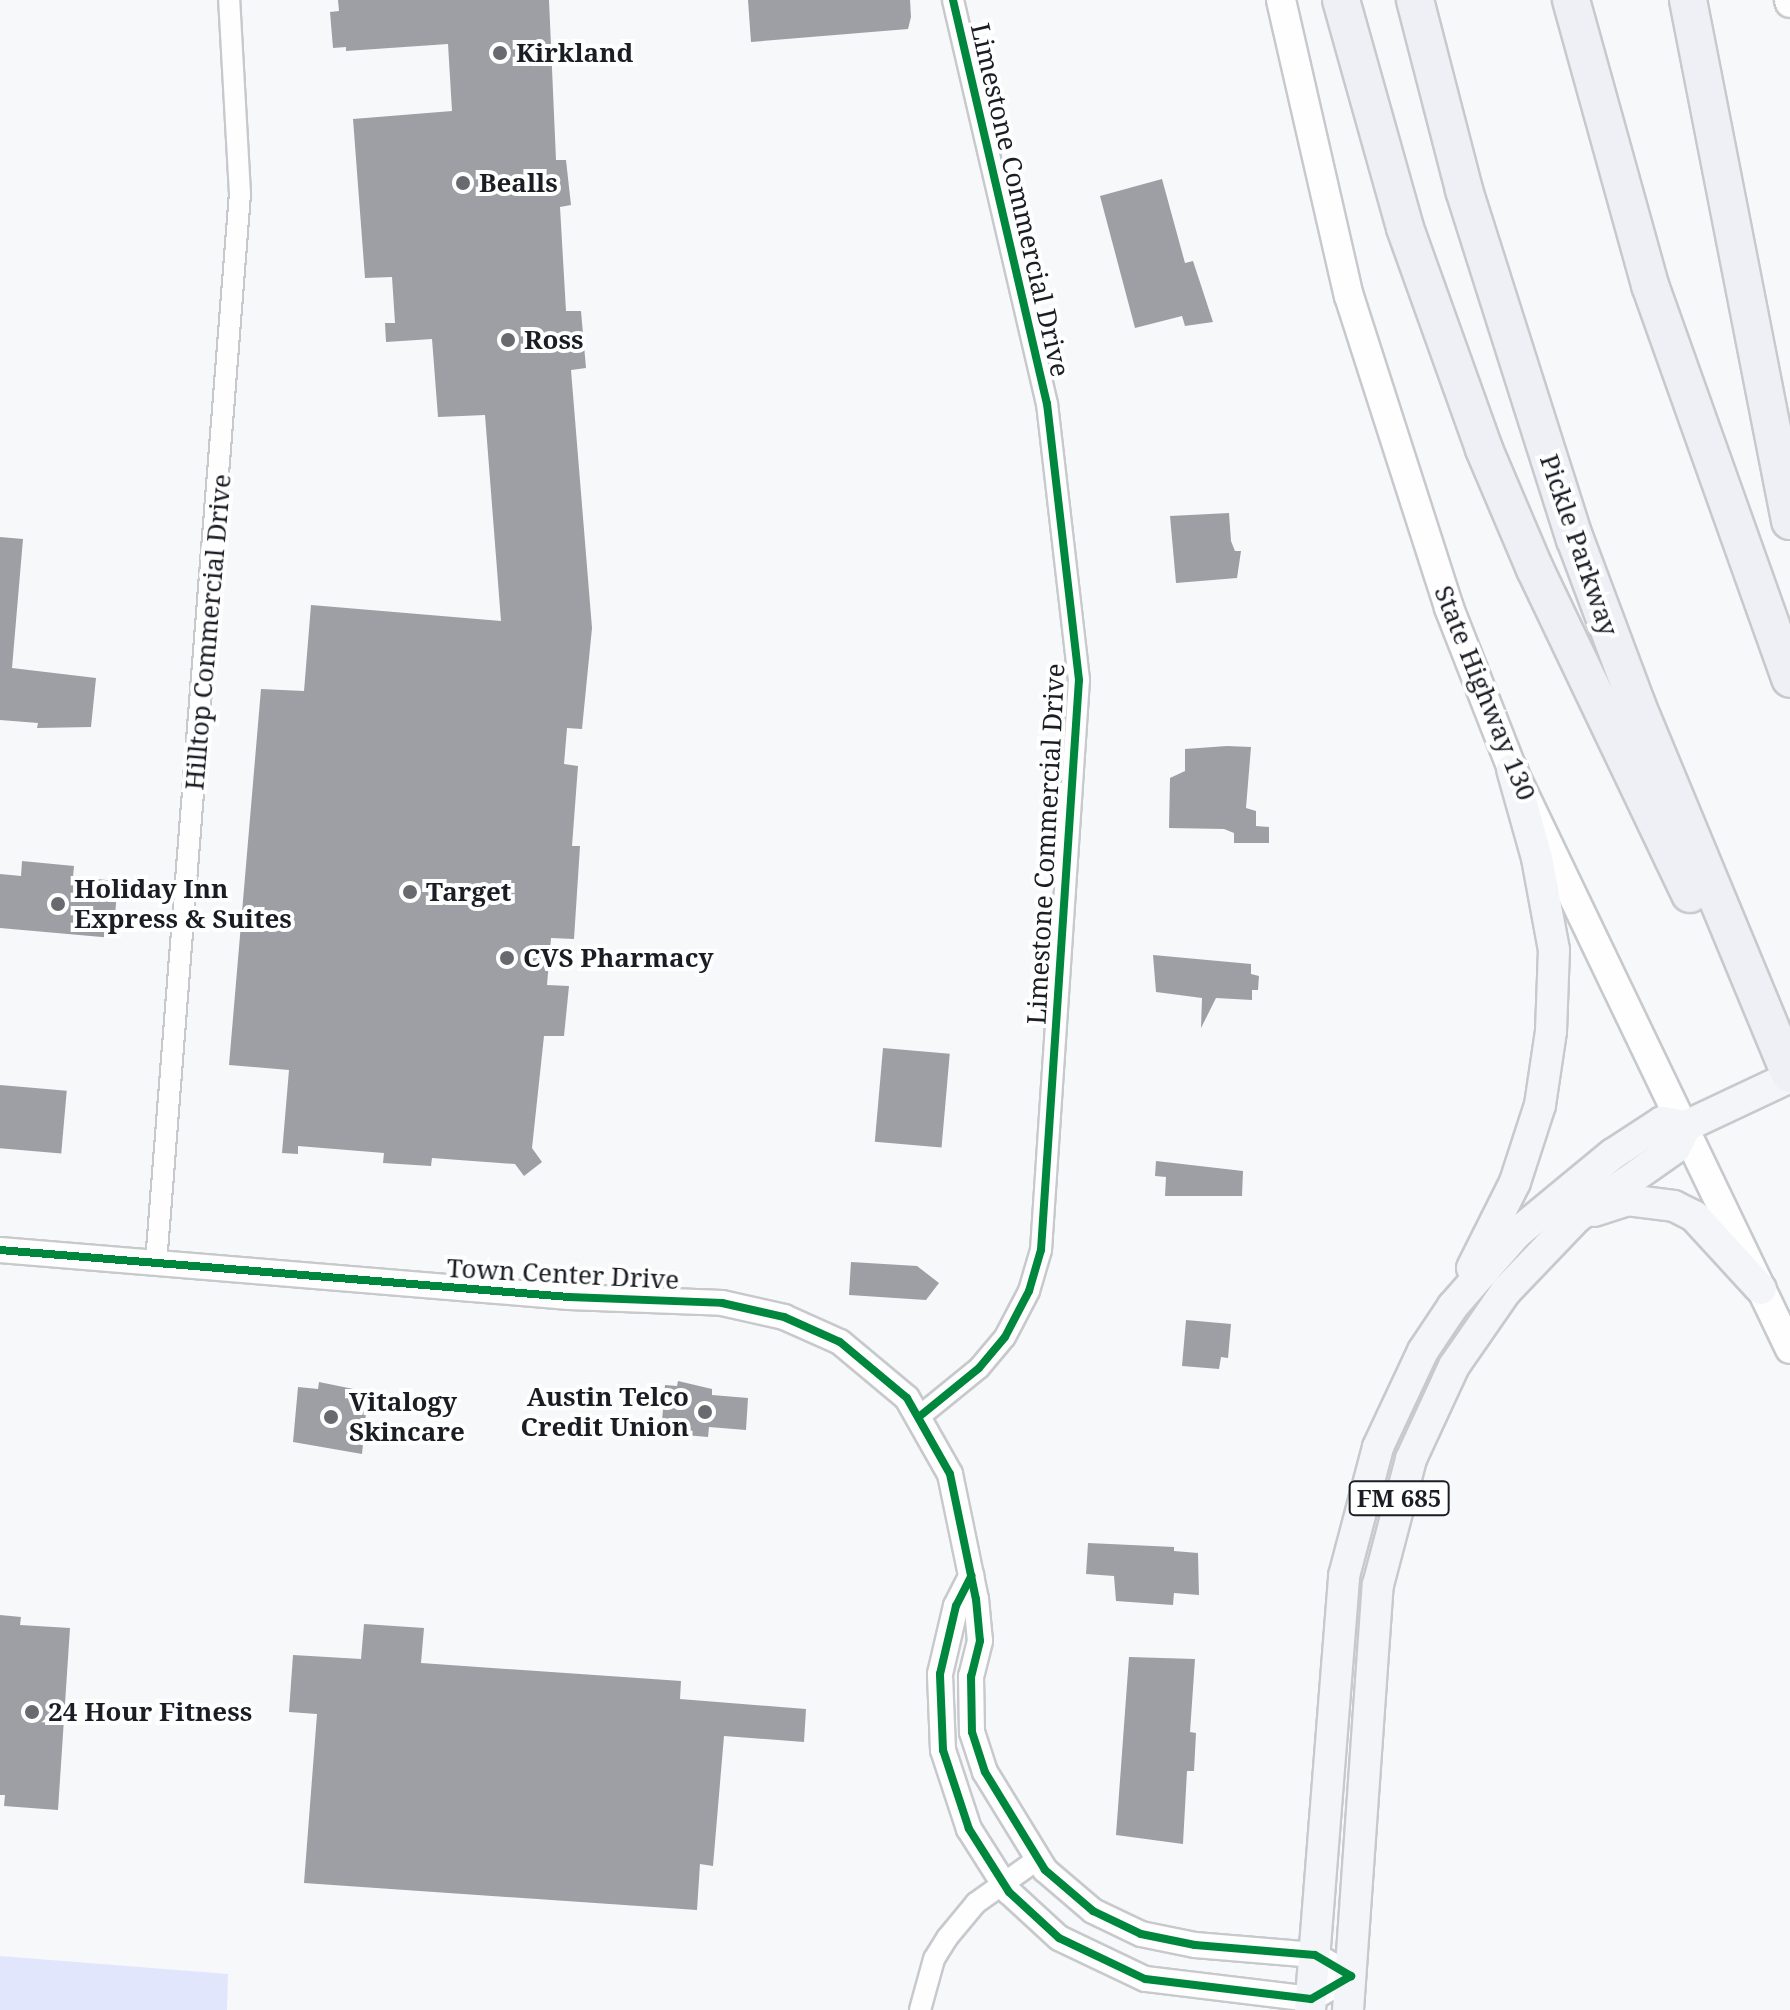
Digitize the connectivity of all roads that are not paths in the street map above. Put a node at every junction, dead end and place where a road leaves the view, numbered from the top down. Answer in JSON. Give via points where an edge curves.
{"nodes":[{"id":1,"x":229,"y":0,"type":"edge"},
{"id":2,"x":953,"y":0,"type":"edge"},
{"id":3,"x":1281,"y":0,"type":"edge"},
{"id":4,"x":1341,"y":0,"type":"edge"},
{"id":5,"x":1415,"y":0,"type":"edge"},
{"id":6,"x":1571,"y":0,"type":"edge"},
{"id":7,"x":1688,"y":0,"type":"edge"},
{"id":8,"x":1790,"y":521,"type":"edge"},
{"id":9,"x":1790,"y":679,"type":"edge"},
{"id":10,"x":1512,"y":769,"type":"junction"},
{"id":11,"x":1770,"y":1033,"type":"junction"},
{"id":12,"x":1790,"y":1076,"type":"edge"},
{"id":13,"x":1686,"y":1126,"type":"junction"},
{"id":14,"x":1577,"y":1217,"type":"junction"},
{"id":15,"x":0,"y":1250,"type":"edge"},
{"id":16,"x":156,"y":1263,"type":"junction"},
{"id":17,"x":1761,"y":1289,"type":"junction"},
{"id":18,"x":1453,"y":1306,"type":"junction"},
{"id":19,"x":1790,"y":1349,"type":"edge"},
{"id":20,"x":920,"y":1416,"type":"junction"},
{"id":21,"x":971,"y":1576,"type":"junction"},
{"id":22,"x":940,"y":1674,"type":"junction"},
{"id":23,"x":971,"y":1676,"type":"junction"},
{"id":24,"x":1038,"y":1859,"type":"junction"},
{"id":25,"x":1003,"y":1884,"type":"junction"},
{"id":26,"x":1195,"y":1945,"type":"junction"},
{"id":27,"x":1315,"y":1955,"type":"junction"},
{"id":28,"x":1351,"y":1976,"type":"junction"},
{"id":29,"x":1198,"y":1988,"type":"junction"},
{"id":30,"x":1311,"y":2005,"type":"edge"},
{"id":31,"x":920,"y":2010,"type":"edge"},
{"id":32,"x":1348,"y":2010,"type":"edge"}],
"edges":[{"from":1,"to":16,"type":"street","name":"Hilltop Commercial Drive","via":[[240,194]]},
{"from":2,"to":20,"type":"street","name":"Limestone Commercial Drive","via":[[1047,404],[1079,680],[1041,1250],[1029,1291],[1005,1337],[979,1368]]},
{"from":3,"to":10,"type":"main road","name":"State Highway 130","number":"FM 685","via":[[1349,296],[1390,437]]},
{"from":4,"to":11,"type":"highway","via":[[1405,228],[1484,449],[1535,569],[1696,907]]},
{"from":5,"to":11,"type":"highway","name":"Pickle Parkway","via":[[1477,233],[1575,539]]},
{"from":6,"to":9,"type":"highway","via":[[1650,285]]},
{"from":7,"to":8,"type":"highway"},
{"from":10,"to":13,"type":"main road","name":"State Highway 130"},
{"from":10,"to":18,"type":"main road","number":"FM 685","via":[[1537,858],[1554,950],[1551,1031],[1540,1105],[1515,1182]]},
{"from":11,"to":12,"type":"highway","name":"Pickle Parkway"},
{"from":12,"to":13,"type":"main road","name":"FM 685","number":"FM 685"},
{"from":13,"to":14,"type":"main road","name":"FM 685","number":"FM 685","via":[[1675,1148]]},
{"from":13,"to":17,"type":"main road","name":"State Highway 130"},
{"from":13,"to":18,"type":"main road","name":"FM 685","via":[[1662,1122],[1558,1195]]},
{"from":14,"to":17,"type":"main road","via":[[1627,1200],[1670,1204],[1694,1216]]},
{"from":14,"to":28,"type":"main road","name":"FM 685","number":"FM 685","via":[[1506,1291],[1454,1366],[1411,1459],[1393,1518],[1378,1585]]},
{"from":15,"to":16,"type":"street","name":"Town Center Drive"},
{"from":16,"to":20,"type":"street","name":"Town Center Drive","via":[[569,1297],[722,1303],[784,1317],[840,1342],[907,1398]]},
{"from":17,"to":19,"type":"main road","name":"State Highway 130"},
{"from":18,"to":27,"type":"main road","name":"FM 685","number":"FM 685","via":[[1403,1389],[1357,1513],[1344,1576]]},
{"from":20,"to":21,"type":"street","name":"Town Center Drive","via":[[950,1474]]},
{"from":21,"to":22,"type":"street","via":[[956,1606]]},
{"from":21,"to":23,"type":"street","name":"Town Center Drive","via":[[980,1641]]},
{"from":22,"to":23,"type":"street"},
{"from":22,"to":25,"type":"street","via":[[943,1750],[952,1791]]},
{"from":23,"to":24,"type":"street","name":"Town Center Drive","via":[[972,1732],[985,1772]]},
{"from":24,"to":25,"type":"street"},
{"from":24,"to":26,"type":"street","name":"Town Center Drive","via":[[1093,1911],[1141,1934]]},
{"from":25,"to":29,"type":"street","via":[[1059,1938],[1101,1961],[1145,1979]]},
{"from":25,"to":31,"type":"street","via":[[976,1903],[947,1938],[929,1972]]},
{"from":26,"to":27,"type":"street","name":"Town Center Drive"},
{"from":26,"to":29,"type":"street"},
{"from":27,"to":28,"type":"street","name":"Town Center Drive"},
{"from":27,"to":30,"type":"main road","name":"FM 685","number":"FM 685"},
{"from":28,"to":30,"type":"street"},
{"from":28,"to":32,"type":"main road","name":"FM 685","number":"FM 685"},
{"from":29,"to":30,"type":"street"}]}
